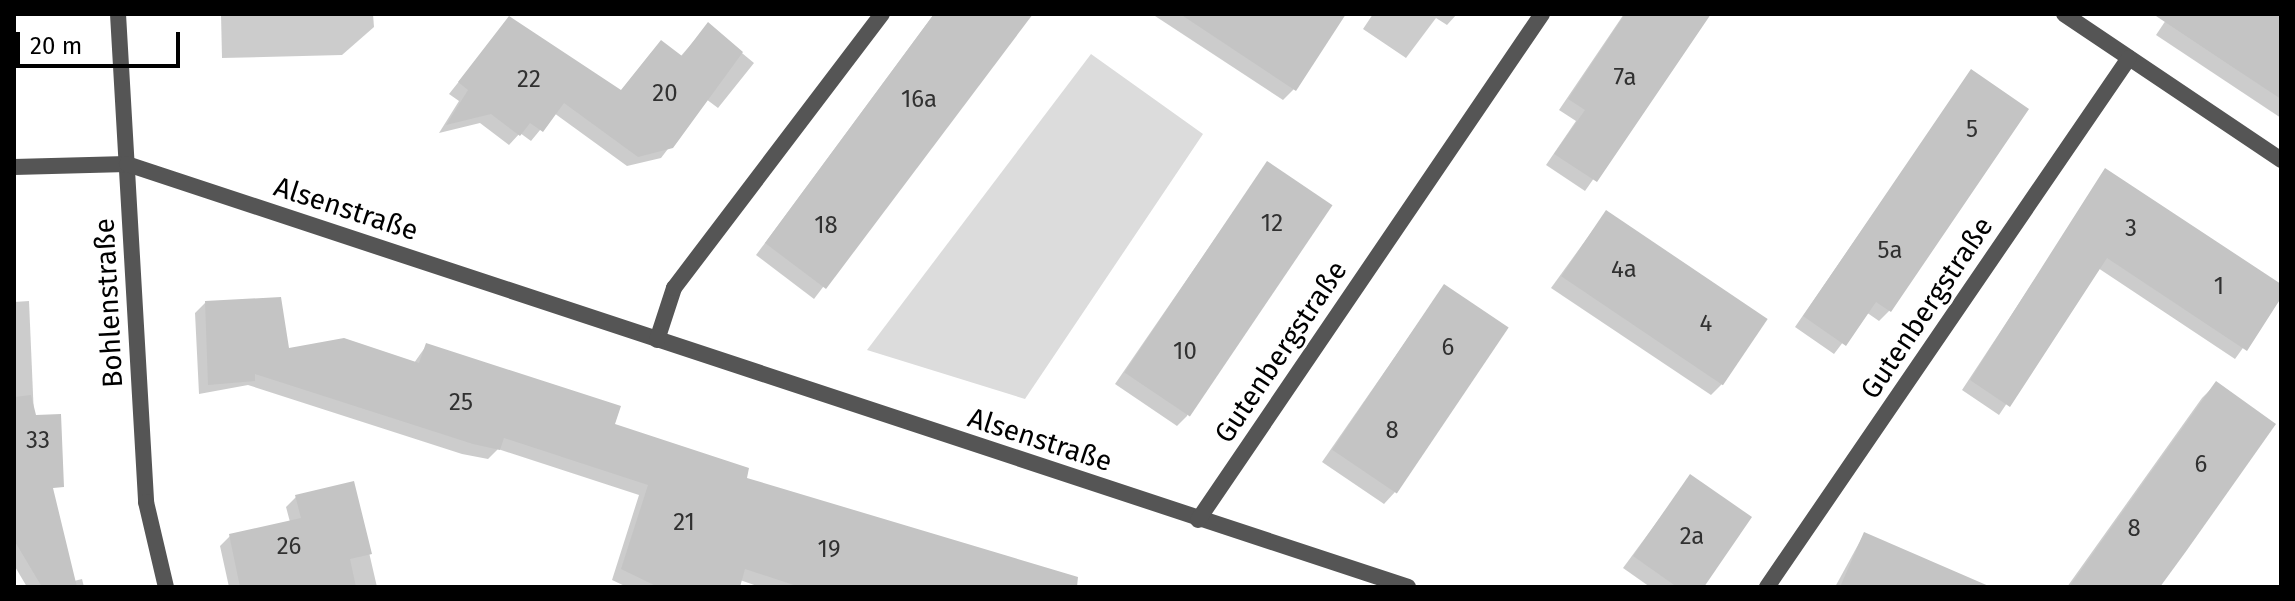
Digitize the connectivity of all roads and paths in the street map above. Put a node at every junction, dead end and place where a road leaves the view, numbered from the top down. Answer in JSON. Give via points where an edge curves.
{"nodes":[{"id":1,"x":118,"y":14,"type":"edge"},
{"id":2,"x":882,"y":14,"type":"edge"},
{"id":3,"x":1542,"y":14,"type":"edge"},
{"id":4,"x":2064,"y":14,"type":"edge"},
{"id":5,"x":2129,"y":58,"type":"junction"},
{"id":6,"x":2281,"y":160,"type":"edge"},
{"id":7,"x":127,"y":164,"type":"junction"},
{"id":8,"x":14,"y":167,"type":"edge"},
{"id":9,"x":657,"y":340,"type":"junction"},
{"id":10,"x":1198,"y":520,"type":"junction"},
{"id":11,"x":166,"y":587,"type":"edge"},
{"id":12,"x":1408,"y":587,"type":"edge"},
{"id":13,"x":1767,"y":587,"type":"edge"}],
"edges":[{"from":1,"to":7,"type":"street","name":"Bohlenstraße"},
{"from":2,"to":9,"type":"street","via":[[674,288]]},
{"from":3,"to":10,"type":"street","name":"Gutenbergstraße"},
{"from":4,"to":5,"type":"street"},
{"from":5,"to":6,"type":"street"},
{"from":5,"to":13,"type":"street","name":"Gutenbergstraße"},
{"from":7,"to":8,"type":"street","name":"Alsenstraße"},
{"from":7,"to":9,"type":"street","name":"Alsenstraße"},
{"from":7,"to":11,"type":"street","name":"Bohlenstraße","via":[[146,502]]},
{"from":9,"to":10,"type":"street","name":"Alsenstraße"},
{"from":10,"to":12,"type":"street","name":"Alsenstraße"}]}
